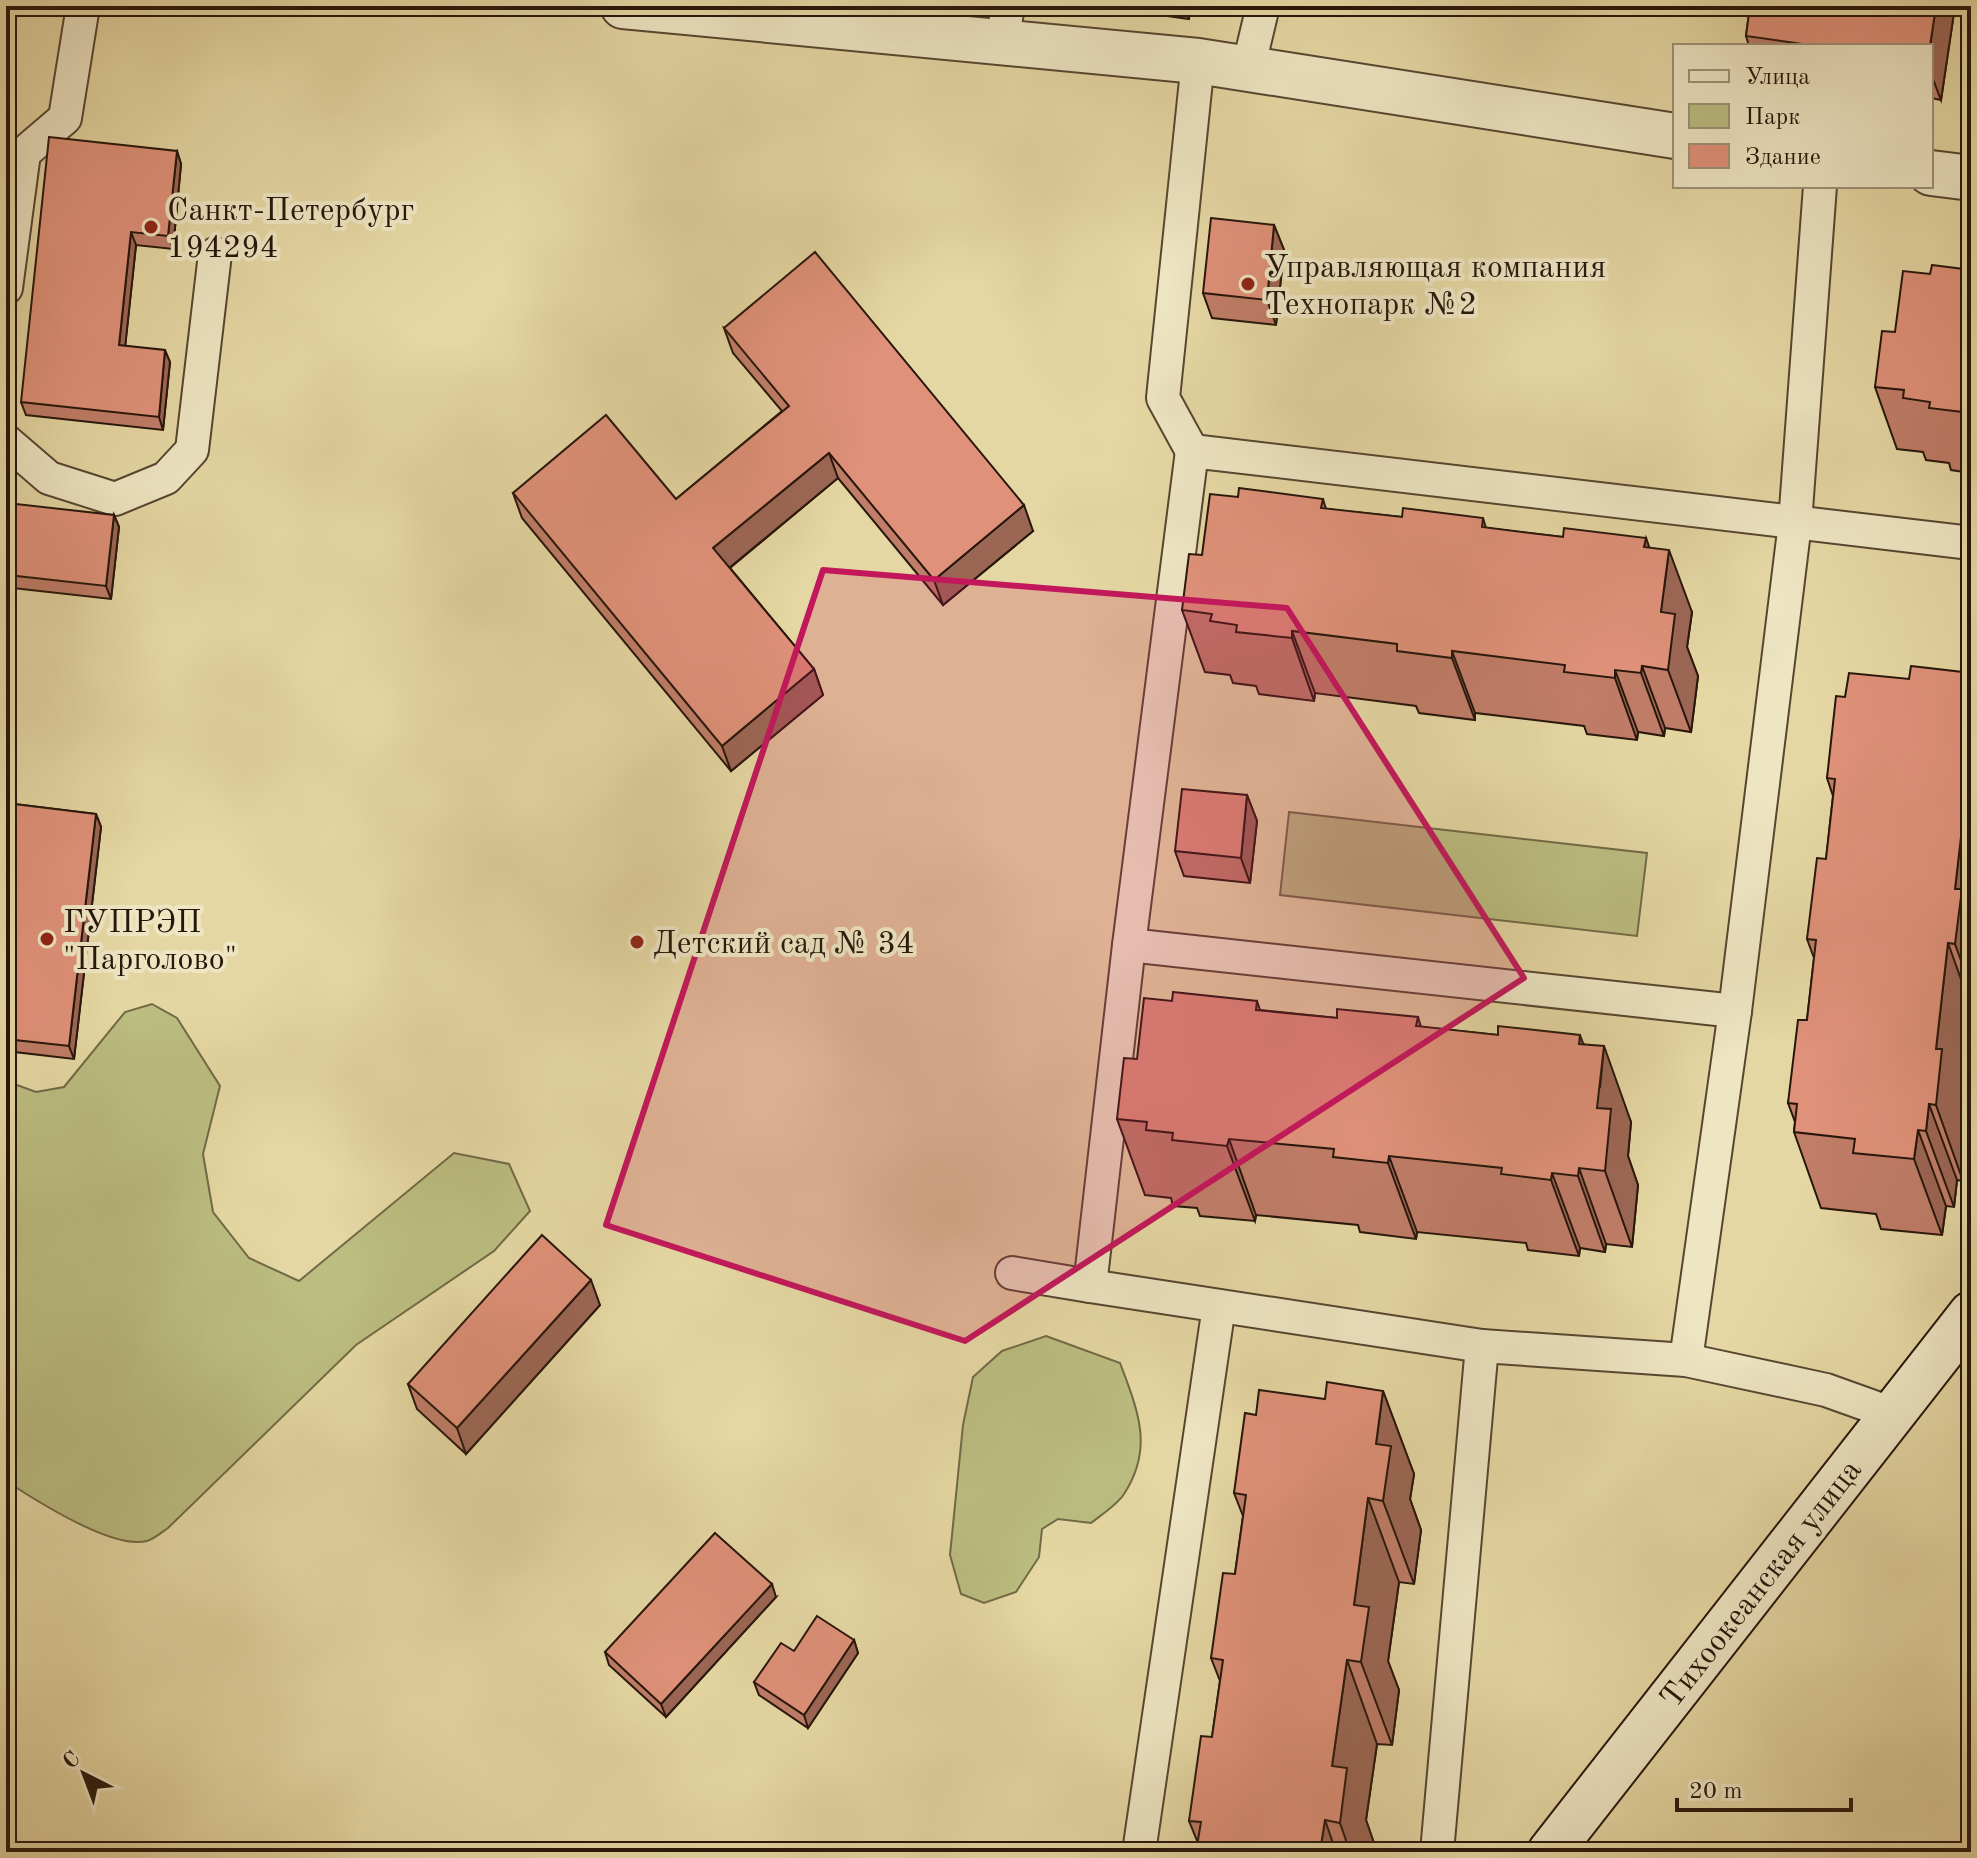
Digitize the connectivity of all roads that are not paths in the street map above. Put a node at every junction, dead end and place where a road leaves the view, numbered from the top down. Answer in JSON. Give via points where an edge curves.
{"nodes":[{"id":1,"x":83,"y":6,"type":"edge"},
{"id":2,"x":623,"y":6,"type":"edge"},
{"id":3,"x":1263,"y":6,"type":"edge"},
{"id":4,"x":1005,"y":24,"type":"edge"},
{"id":5,"x":1198,"y":61,"type":"junction"},
{"id":6,"x":1248,"y":69,"type":"junction"},
{"id":7,"x":1673,"y":136,"type":"edge"},
{"id":8,"x":1933,"y":173,"type":"edge"},
{"id":9,"x":1971,"y":178,"type":"edge"},
{"id":10,"x":1820,"y":188,"type":"edge"},
{"id":11,"x":215,"y":254,"type":"dead end"},
{"id":12,"x":6,"y":288,"type":"edge"},
{"id":13,"x":6,"y":441,"type":"edge"},
{"id":14,"x":1192,"y":451,"type":"junction"},
{"id":15,"x":1795,"y":523,"type":"junction"},
{"id":16,"x":1971,"y":543,"type":"edge"},
{"id":17,"x":1129,"y":945,"type":"junction"},
{"id":18,"x":1735,"y":1011,"type":"junction"},
{"id":19,"x":1012,"y":1273,"type":"dead end"},
{"id":20,"x":1090,"y":1286,"type":"junction"},
{"id":21,"x":1219,"y":1306,"type":"junction"},
{"id":22,"x":1971,"y":1314,"type":"edge"},
{"id":23,"x":1482,"y":1346,"type":"junction"},
{"id":24,"x":1686,"y":1360,"type":"junction"},
{"id":25,"x":1893,"y":1414,"type":"junction"},
{"id":26,"x":1139,"y":1852,"type":"edge"},
{"id":27,"x":1437,"y":1852,"type":"edge"},
{"id":28,"x":1550,"y":1852,"type":"edge"}],
"edges":[{"from":1,"to":12,"type":"lane","via":[[65,118],[24,153]]},
{"from":2,"to":4,"type":"street"},
{"from":3,"to":6,"type":"lane"},
{"from":4,"to":5,"type":"street"},
{"from":5,"to":6,"type":"street"},
{"from":5,"to":14,"type":"lane","via":[[1163,398]]},
{"from":6,"to":7,"type":"street"},
{"from":8,"to":9,"type":"street"},
{"from":10,"to":15,"type":"lane"},
{"from":11,"to":13,"type":"lane","via":[[192,450],[166,478],[115,499],[49,478]]},
{"from":14,"to":15,"type":"lane"},
{"from":14,"to":17,"type":"lane"},
{"from":15,"to":16,"type":"lane"},
{"from":15,"to":18,"type":"lane"},
{"from":17,"to":18,"type":"lane"},
{"from":17,"to":20,"type":"lane"},
{"from":18,"to":24,"type":"lane"},
{"from":19,"to":20,"type":"lane"},
{"from":20,"to":21,"type":"lane"},
{"from":21,"to":23,"type":"lane"},
{"from":21,"to":26,"type":"lane"},
{"from":22,"to":25,"type":"street","name":"Тихоокеанская улица"},
{"from":23,"to":24,"type":"lane"},
{"from":23,"to":27,"type":"lane"},
{"from":24,"to":25,"type":"lane","via":[[1826,1390]]},
{"from":25,"to":28,"type":"street","name":"Тихоокеанская улица"}]}
